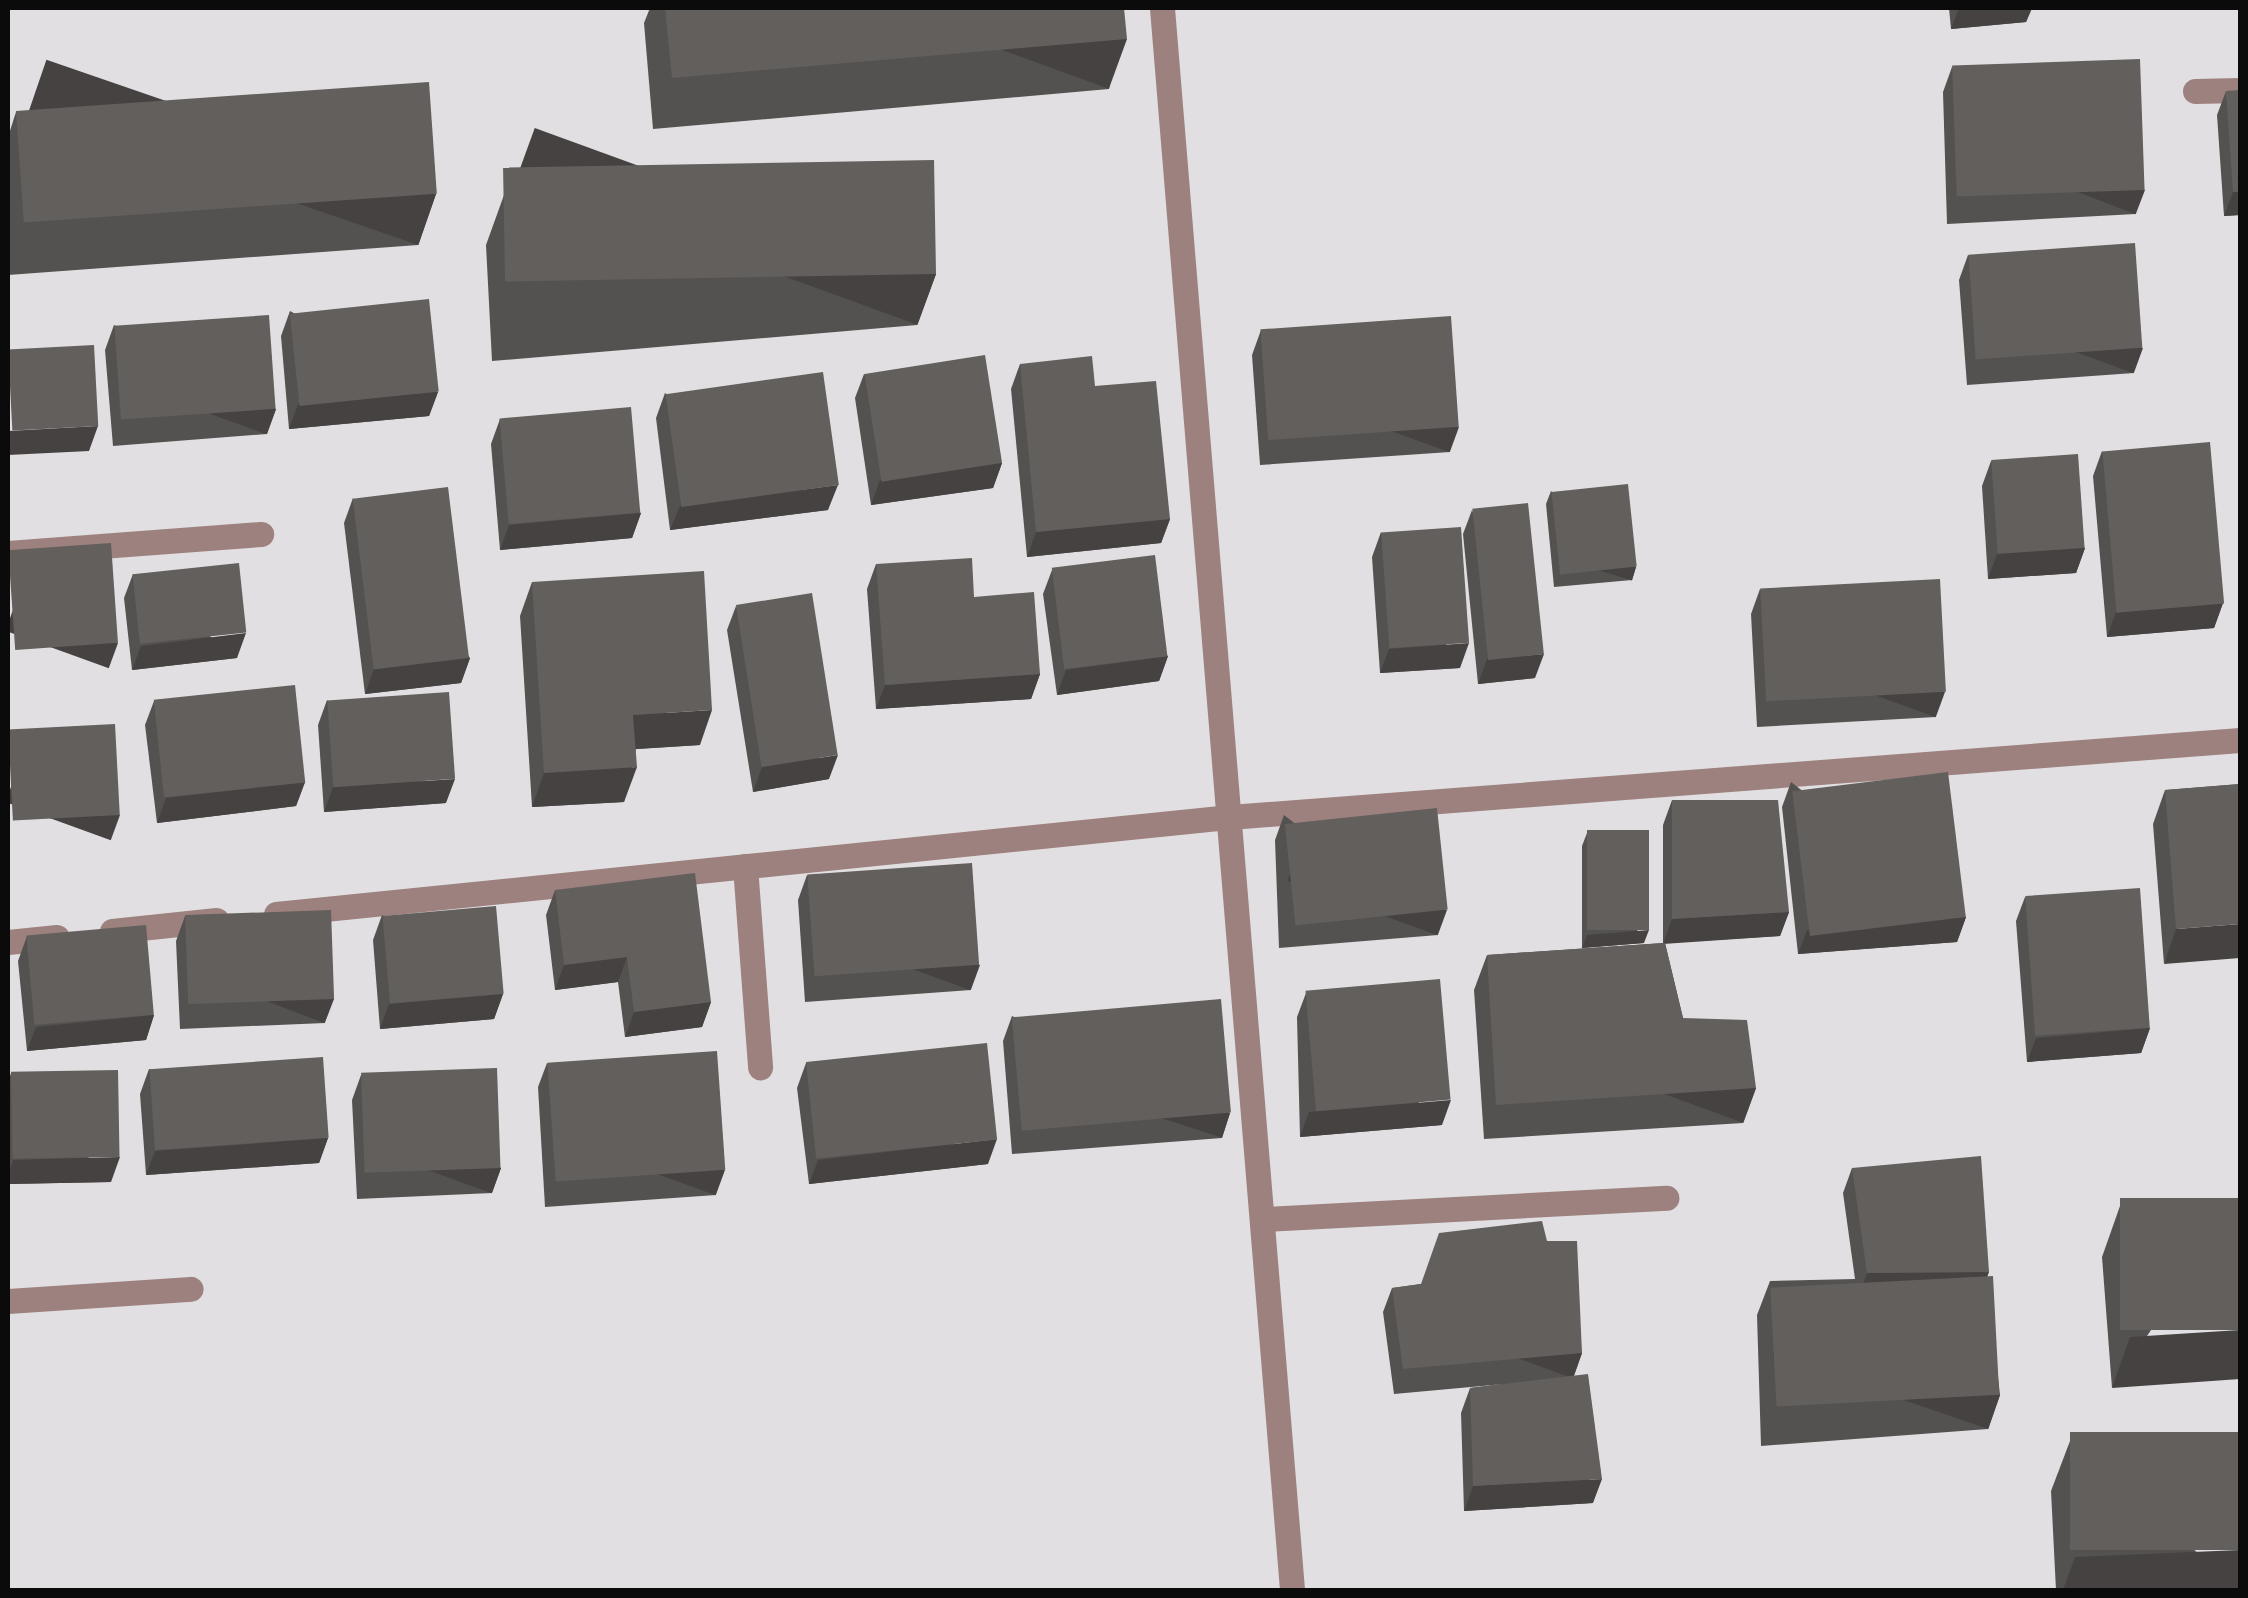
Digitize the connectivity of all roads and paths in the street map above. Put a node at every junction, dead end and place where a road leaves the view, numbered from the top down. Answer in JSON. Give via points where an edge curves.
{"nodes":[{"id":1,"x":1162,"y":8,"type":"edge"},
{"id":2,"x":2240,"y":90,"type":"edge"},
{"id":3,"x":2195,"y":92,"type":"dead end"},
{"id":4,"x":260,"y":534,"type":"dead end"},
{"id":5,"x":8,"y":553,"type":"edge"},
{"id":6,"x":2240,"y":740,"type":"edge"},
{"id":7,"x":1230,"y":817,"type":"junction"},
{"id":8,"x":745,"y":866,"type":"junction"},
{"id":9,"x":8,"y":942,"type":"edge"},
{"id":10,"x":760,"y":1066,"type":"dead end"},
{"id":11,"x":1666,"y":1198,"type":"dead end"},
{"id":12,"x":1263,"y":1219,"type":"junction"},
{"id":13,"x":191,"y":1289,"type":"dead end"},
{"id":14,"x":8,"y":1301,"type":"edge"},
{"id":15,"x":1292,"y":1590,"type":"edge"}],
"edges":[{"from":1,"to":7,"type":"street"},
{"from":2,"to":3,"type":"street"},
{"from":4,"to":5,"type":"street"},
{"from":6,"to":7,"type":"street"},
{"from":7,"to":8,"type":"street"},
{"from":7,"to":12,"type":"street"},
{"from":8,"to":9,"type":"street"},
{"from":8,"to":10,"type":"street"},
{"from":11,"to":12,"type":"street"},
{"from":12,"to":15,"type":"street"},
{"from":13,"to":14,"type":"street"}]}
